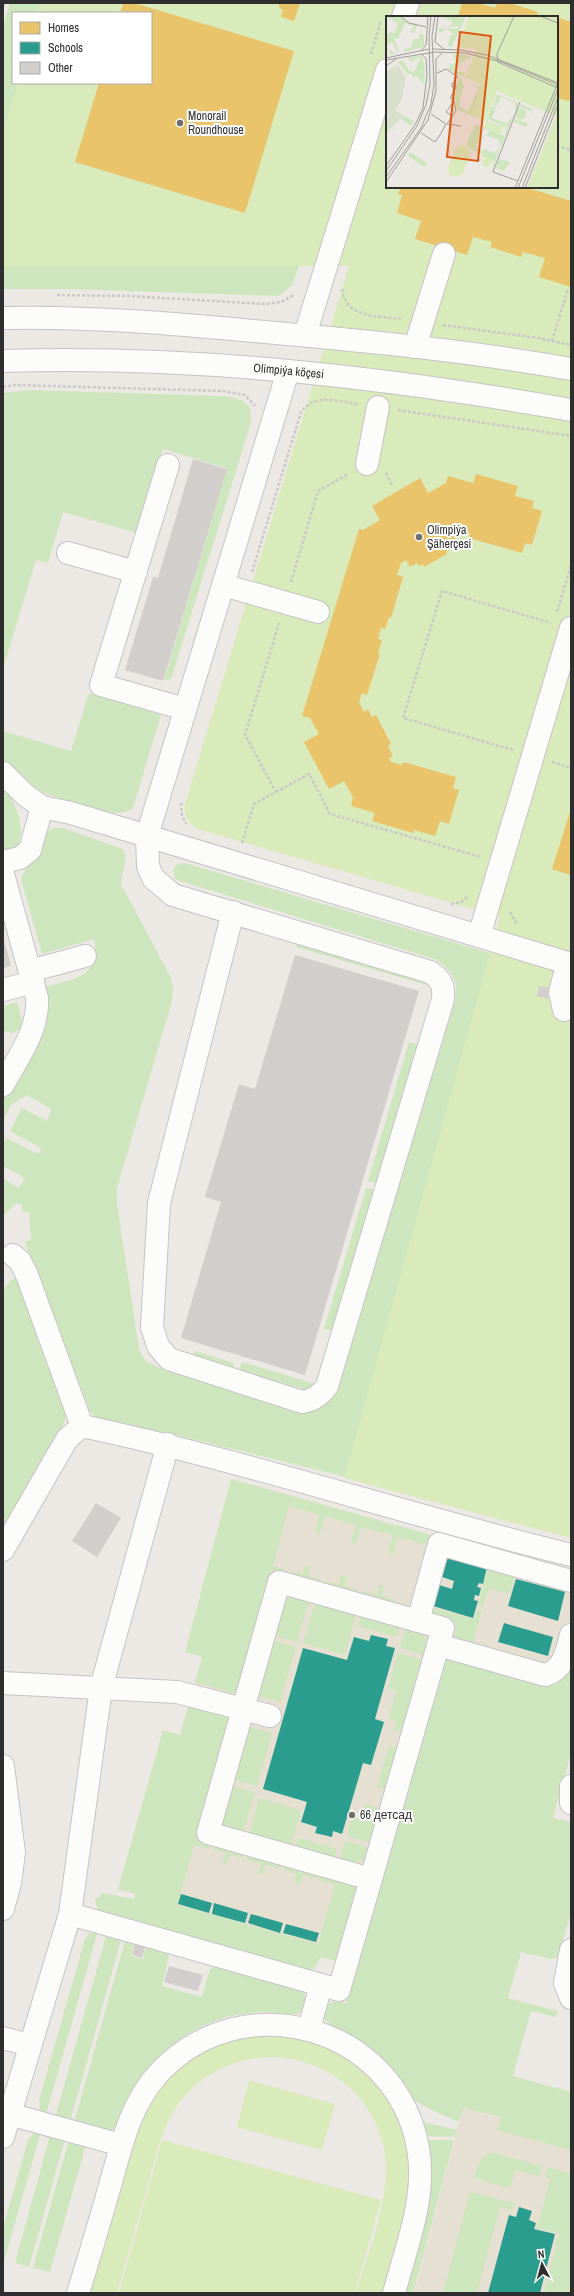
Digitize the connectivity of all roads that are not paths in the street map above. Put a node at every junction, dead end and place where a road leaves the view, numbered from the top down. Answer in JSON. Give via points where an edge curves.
{"nodes":[{"id":1,"x":408,"y":3,"type":"edge"},
{"id":2,"x":403,"y":16,"type":"edge"},
{"id":3,"x":379,"y":63,"type":"edge"},
{"id":4,"x":444,"y":254,"type":"dead end"},
{"id":5,"x":3,"y":318,"type":"edge"},
{"id":6,"x":305,"y":336,"type":"junction"},
{"id":7,"x":415,"y":347,"type":"junction"},
{"id":8,"x":3,"y":361,"type":"edge"},
{"id":9,"x":571,"y":369,"type":"edge"},
{"id":10,"x":288,"y":371,"type":"junction"},
{"id":11,"x":378,"y":407,"type":"road end"},
{"id":12,"x":571,"y":410,"type":"edge"},
{"id":13,"x":367,"y":464,"type":"road end"},
{"id":14,"x":168,"y":465,"type":"dead end"},
{"id":15,"x":68,"y":553,"type":"dead end"},
{"id":16,"x":136,"y":572,"type":"junction"},
{"id":17,"x":223,"y":585,"type":"junction"},
{"id":18,"x":318,"y":612,"type":"dead end"},
{"id":19,"x":571,"y":628,"type":"edge"},
{"id":20,"x":185,"y":709,"type":"junction"},
{"id":21,"x":3,"y":773,"type":"edge"},
{"id":22,"x":42,"y":807,"type":"junction"},
{"id":23,"x":147,"y":836,"type":"junction"},
{"id":24,"x":3,"y":862,"type":"edge"},
{"id":25,"x":3,"y":874,"type":"edge"},
{"id":26,"x":233,"y":912,"type":"junction"},
{"id":27,"x":10,"y":926,"type":"edge"},
{"id":28,"x":479,"y":936,"type":"junction"},
{"id":29,"x":85,"y":956,"type":"dead end"},
{"id":30,"x":570,"y":964,"type":"edge"},
{"id":31,"x":31,"y":977,"type":"junction"},
{"id":32,"x":3,"y":990,"type":"edge"},
{"id":33,"x":564,"y":1010,"type":"dead end"},
{"id":34,"x":3,"y":1085,"type":"edge"},
{"id":35,"x":6,"y":1259,"type":"edge"},
{"id":36,"x":82,"y":1426,"type":"junction"},
{"id":37,"x":168,"y":1444,"type":"junction"},
{"id":38,"x":6,"y":1539,"type":"edge"},
{"id":39,"x":571,"y":1555,"type":"edge"},
{"id":40,"x":571,"y":1581,"type":"edge"},
{"id":41,"x":418,"y":1621,"type":"junction"},
{"id":42,"x":571,"y":1635,"type":"edge"},
{"id":43,"x":438,"y":1645,"type":"junction"},
{"id":44,"x":3,"y":1683,"type":"edge"},
{"id":45,"x":101,"y":1688,"type":"junction"},
{"id":46,"x":243,"y":1709,"type":"junction"},
{"id":47,"x":270,"y":1716,"type":"dead end"},
{"id":48,"x":3,"y":1766,"type":"edge"},
{"id":49,"x":571,"y":1786,"type":"edge"},
{"id":50,"x":571,"y":1803,"type":"edge"},
{"id":51,"x":371,"y":1879,"type":"junction"},
{"id":52,"x":3,"y":1909,"type":"edge"},
{"id":53,"x":70,"y":1914,"type":"junction"},
{"id":54,"x":571,"y":1950,"type":"edge"},
{"id":55,"x":322,"y":1985,"type":"junction"},
{"id":56,"x":571,"y":1998,"type":"edge"},
{"id":57,"x":309,"y":2029,"type":"junction"},
{"id":58,"x":3,"y":2038,"type":"edge"},
{"id":59,"x":29,"y":2045,"type":"junction"},
{"id":60,"x":9,"y":2114,"type":"junction"},
{"id":61,"x":3,"y":2137,"type":"edge"},
{"id":62,"x":122,"y":2145,"type":"junction"},
{"id":63,"x":78,"y":2293,"type":"edge"},
{"id":64,"x":394,"y":2293,"type":"edge"}],
"edges":[{"from":1,"to":2,"type":"street"},
{"from":3,"to":6,"type":"street"},
{"from":4,"to":7,"type":"street"},
{"from":5,"to":6,"type":"street","via":[[138,321]]},
{"from":6,"to":7,"type":"street"},
{"from":7,"to":9,"type":"street"},
{"from":8,"to":10,"type":"street","name":"Olimpiýa köçesi","via":[[133,360]]},
{"from":10,"to":12,"type":"street","name":"Olimpiýa köçesi","via":[[377,380]]},
{"from":10,"to":17,"type":"street"},
{"from":11,"to":13,"type":"street"},
{"from":14,"to":16,"type":"street"},
{"from":15,"to":16,"type":"street"},
{"from":16,"to":20,"type":"street","via":[[101,684]]},
{"from":17,"to":18,"type":"street"},
{"from":17,"to":20,"type":"street"},
{"from":19,"to":28,"type":"street","via":[[519,752]]},
{"from":20,"to":23,"type":"street"},
{"from":21,"to":22,"type":"street","via":[[25,795]]},
{"from":22,"to":23,"type":"street"},
{"from":22,"to":24,"type":"street","via":[[30,850],[20,858]]},
{"from":23,"to":26,"type":"street","via":[[148,866],[153,878],[173,895]]},
{"from":23,"to":28,"type":"street"},
{"from":25,"to":27,"type":"street"},
{"from":26,"to":26,"type":"street","via":[[430,972],[440,978],[444,988],[441,1007],[327,1386],[312,1400],[302,1402],[169,1359],[158,1346],[152,1328],[159,1202]]},
{"from":27,"to":31,"type":"street"},
{"from":28,"to":30,"type":"street"},
{"from":29,"to":31,"type":"street"},
{"from":30,"to":33,"type":"street","via":[[560,992]]},
{"from":31,"to":32,"type":"street"},
{"from":31,"to":34,"type":"street","via":[[37,998],[36,1022]]},
{"from":35,"to":36,"type":"street","via":[[20,1261],[27,1274]]},
{"from":36,"to":37,"type":"street"},
{"from":36,"to":38,"type":"street","via":[[67,1439]]},
{"from":37,"to":39,"type":"street","via":[[491,1536]]},
{"from":37,"to":45,"type":"street"},
{"from":40,"to":41,"type":"street","via":[[439,1544]]},
{"from":41,"to":43,"type":"street","via":[[443,1628]]},
{"from":41,"to":46,"type":"street","via":[[279,1582]]},
{"from":42,"to":43,"type":"street","via":[[559,1667],[553,1673],[545,1675]]},
{"from":43,"to":51,"type":"street"},
{"from":44,"to":45,"type":"street"},
{"from":45,"to":46,"type":"street","via":[[192,1694]]},
{"from":45,"to":53,"type":"street"},
{"from":46,"to":47,"type":"street"},
{"from":46,"to":51,"type":"street","via":[[208,1833]]},
{"from":48,"to":52,"type":"street","via":[[14,1854]]},
{"from":49,"to":50,"type":"street"},
{"from":51,"to":55,"type":"street","via":[[339,1990]]},
{"from":53,"to":55,"type":"street"},
{"from":53,"to":59,"type":"street"},
{"from":54,"to":56,"type":"street","via":[[565,1983]]},
{"from":55,"to":57,"type":"street"},
{"from":57,"to":62,"type":"street","via":[[278,2024],[256,2024],[234,2028],[192,2045],[174,2058],[144,2092],[133,2111]]},
{"from":57,"to":64,"type":"street","via":[[343,2042],[379,2070],[405,2106],[413,2127],[419,2149],[419,2193]]},
{"from":58,"to":59,"type":"street"},
{"from":59,"to":60,"type":"street"},
{"from":60,"to":61,"type":"street"},
{"from":60,"to":62,"type":"street"},
{"from":62,"to":63,"type":"street"}]}
